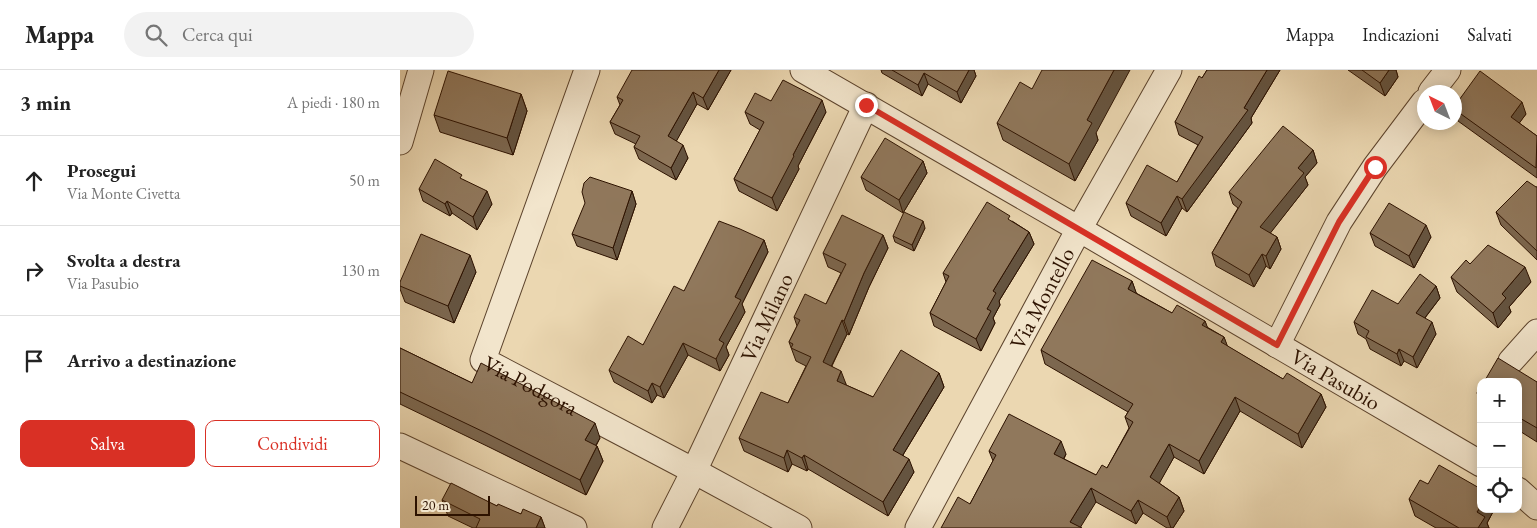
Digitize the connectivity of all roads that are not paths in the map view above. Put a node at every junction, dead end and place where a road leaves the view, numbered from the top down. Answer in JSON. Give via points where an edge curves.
{"nodes":[{"id":1,"x":421,"y":70,"type":"edge"},
{"id":2,"x":587,"y":70,"type":"edge"},
{"id":3,"x":803,"y":70,"type":"edge"},
{"id":4,"x":1169,"y":70,"type":"edge"},
{"id":5,"x":1448,"y":70,"type":"edge"},
{"id":6,"x":1437,"y":85,"type":"edge"},
{"id":7,"x":866,"y":105,"type":"junction"},
{"id":8,"x":1417,"y":111,"type":"edge"},
{"id":9,"x":400,"y":142,"type":"edge"},
{"id":10,"x":1079,"y":229,"type":"junction"},
{"id":11,"x":1537,"y":332,"type":"edge"},
{"id":12,"x":1277,"y":345,"type":"junction"},
{"id":13,"x":1511,"y":361,"type":"dead end"},
{"id":14,"x":400,"y":446,"type":"edge"},
{"id":15,"x":1477,"y":462,"type":"edge"},
{"id":16,"x":694,"y":471,"type":"junction"},
{"id":17,"x":1522,"y":494,"type":"edge"},
{"id":18,"x":1537,"y":507,"type":"edge"},
{"id":19,"x":574,"y":528,"type":"edge"},
{"id":20,"x":666,"y":528,"type":"edge"},
{"id":21,"x":799,"y":528,"type":"edge"},
{"id":22,"x":918,"y":528,"type":"edge"}],
"edges":[{"from":1,"to":9,"type":"street"},
{"from":2,"to":16,"type":"street","name":"Via Podgora","via":[[483,360]]},
{"from":3,"to":7,"type":"street","name":"Via Pasubio"},
{"from":4,"to":10,"type":"street","name":"Via Montello"},
{"from":5,"to":6,"type":"street"},
{"from":7,"to":10,"type":"street","name":"Via Pasubio"},
{"from":7,"to":16,"type":"street","name":"Via Milano"},
{"from":8,"to":12,"type":"street","via":[[1339,222]]},
{"from":10,"to":12,"type":"street","name":"Via Pasubio"},
{"from":10,"to":22,"type":"street","name":"Via Montello"},
{"from":11,"to":13,"type":"street"},
{"from":12,"to":15,"type":"street","name":"Via Pasubio"},
{"from":14,"to":19,"type":"street"},
{"from":16,"to":20,"type":"street","name":"Via Milano"},
{"from":16,"to":21,"type":"street","name":"Via Podgora"},
{"from":17,"to":18,"type":"street"}]}
